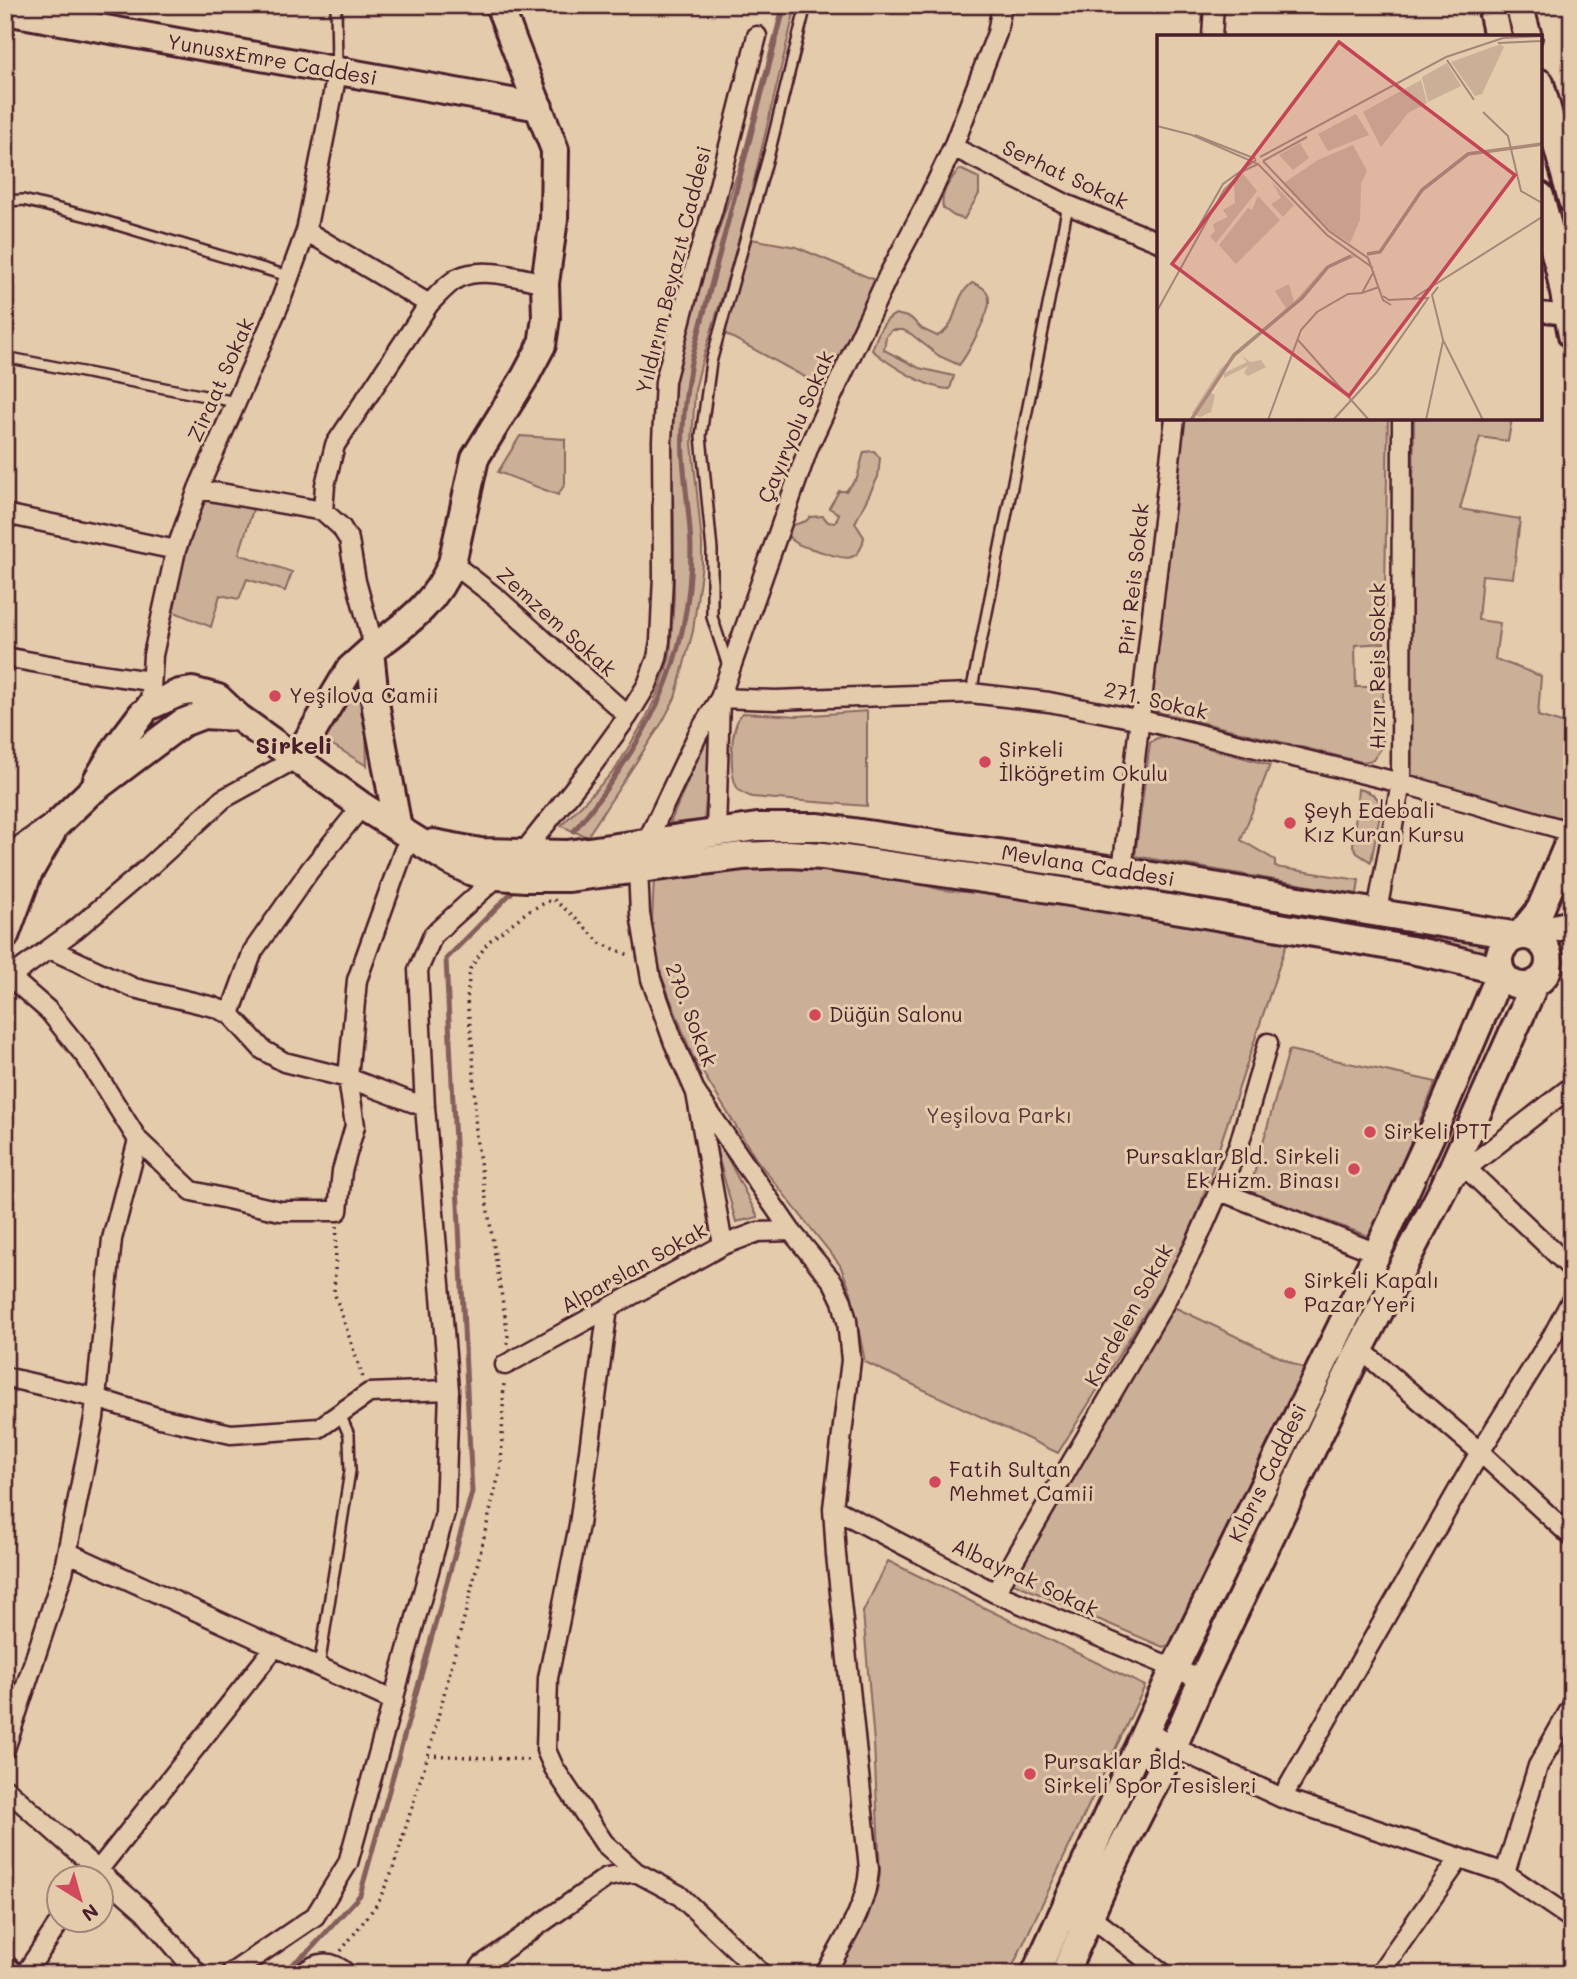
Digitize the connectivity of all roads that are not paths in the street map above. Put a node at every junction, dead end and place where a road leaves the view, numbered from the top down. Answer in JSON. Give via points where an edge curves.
{"nodes":[{"id":1,"x":336,"y":5,"type":"edge"},
{"id":2,"x":806,"y":5,"type":"edge"},
{"id":3,"x":1002,"y":5,"type":"edge"},
{"id":4,"x":1214,"y":5,"type":"edge"},
{"id":5,"x":1491,"y":5,"type":"edge"},
{"id":6,"x":1520,"y":5,"type":"edge"},
{"id":7,"x":500,"y":6,"type":"edge"},
{"id":8,"x":5,"y":11,"type":"edge"},
{"id":9,"x":1212,"y":35,"type":"edge"},
{"id":10,"x":1498,"y":35,"type":"edge"},
{"id":11,"x":1528,"y":35,"type":"edge"},
{"id":12,"x":757,"y":36,"type":"dead end"},
{"id":13,"x":337,"y":73,"type":"junction"},
{"id":14,"x":1542,"y":90,"type":"edge"},
{"id":15,"x":539,"y":107,"type":"junction"},
{"id":16,"x":953,"y":147,"type":"junction"},
{"id":17,"x":1572,"y":200,"type":"edge"},
{"id":18,"x":5,"y":201,"type":"edge"},
{"id":19,"x":1542,"y":204,"type":"edge"},
{"id":20,"x":1068,"y":205,"type":"junction"},
{"id":21,"x":306,"y":230,"type":"junction"},
{"id":22,"x":1157,"y":241,"type":"edge"},
{"id":23,"x":288,"y":276,"type":"junction"},
{"id":24,"x":545,"y":283,"type":"junction"},
{"id":25,"x":429,"y":304,"type":"junction"},
{"id":26,"x":1542,"y":313,"type":"edge"},
{"id":27,"x":1570,"y":325,"type":"edge"},
{"id":28,"x":5,"y":357,"type":"edge"},
{"id":29,"x":236,"y":402,"type":"junction"},
{"id":30,"x":1175,"y":420,"type":"edge"},
{"id":31,"x":1402,"y":420,"type":"edge"},
{"id":32,"x":198,"y":489,"type":"junction"},
{"id":33,"x":323,"y":511,"type":"junction"},
{"id":34,"x":5,"y":514,"type":"edge"},
{"id":35,"x":176,"y":550,"type":"junction"},
{"id":36,"x":452,"y":563,"type":"junction"},
{"id":37,"x":372,"y":649,"type":"junction"},
{"id":38,"x":5,"y":657,"type":"edge"},
{"id":39,"x":730,"y":671,"type":"junction"},
{"id":40,"x":971,"y":693,"type":"junction"},
{"id":41,"x":720,"y":698,"type":"junction"},
{"id":42,"x":147,"y":700,"type":"junction"},
{"id":43,"x":628,"y":716,"type":"junction"},
{"id":44,"x":238,"y":717,"type":"junction"},
{"id":45,"x":1141,"y":720,"type":"junction"},
{"id":46,"x":168,"y":733,"type":"junction"},
{"id":47,"x":297,"y":758,"type":"junction"},
{"id":48,"x":1401,"y":783,"type":"junction"},
{"id":49,"x":89,"y":793,"type":"junction"},
{"id":50,"x":362,"y":806,"type":"junction"},
{"id":51,"x":54,"y":827,"type":"junction"},
{"id":52,"x":716,"y":833,"type":"junction"},
{"id":53,"x":406,"y":834,"type":"junction"},
{"id":54,"x":1572,"y":834,"type":"edge"},
{"id":55,"x":647,"y":841,"type":"junction"},
{"id":56,"x":528,"y":854,"type":"junction"},
{"id":57,"x":5,"y":866,"type":"edge"},
{"id":58,"x":638,"y":869,"type":"junction"},
{"id":59,"x":1122,"y":871,"type":"junction"},
{"id":60,"x":497,"y":877,"type":"junction"},
{"id":61,"x":1377,"y":911,"type":"junction"},
{"id":62,"x":1572,"y":923,"type":"edge"},
{"id":63,"x":6,"y":930,"type":"edge"},
{"id":64,"x":1519,"y":936,"type":"junction"},
{"id":65,"x":50,"y":949,"type":"junction"},
{"id":66,"x":1556,"y":955,"type":"edge"},
{"id":67,"x":1501,"y":972,"type":"junction"},
{"id":68,"x":8,"y":979,"type":"edge"},
{"id":69,"x":1535,"y":984,"type":"junction"},
{"id":70,"x":230,"y":1014,"type":"junction"},
{"id":71,"x":1268,"y":1043,"type":"dead end"},
{"id":72,"x":348,"y":1078,"type":"junction"},
{"id":73,"x":1572,"y":1086,"type":"edge"},
{"id":74,"x":696,"y":1093,"type":"junction"},
{"id":75,"x":425,"y":1107,"type":"junction"},
{"id":76,"x":138,"y":1140,"type":"junction"},
{"id":77,"x":1468,"y":1169,"type":"junction"},
{"id":78,"x":1444,"y":1187,"type":"junction"},
{"id":79,"x":1220,"y":1191,"type":"junction"},
{"id":80,"x":791,"y":1231,"type":"junction"},
{"id":81,"x":723,"y":1245,"type":"junction"},
{"id":82,"x":1377,"y":1253,"type":"junction"},
{"id":83,"x":1572,"y":1269,"type":"edge"},
{"id":84,"x":1572,"y":1299,"type":"edge"},
{"id":85,"x":608,"y":1308,"type":"junction"},
{"id":86,"x":1360,"y":1349,"type":"junction"},
{"id":87,"x":505,"y":1365,"type":"road end"},
{"id":88,"x":5,"y":1377,"type":"edge"},
{"id":89,"x":449,"y":1390,"type":"junction"},
{"id":90,"x":96,"y":1398,"type":"junction"},
{"id":91,"x":340,"y":1414,"type":"junction"},
{"id":92,"x":1480,"y":1452,"type":"junction"},
{"id":93,"x":833,"y":1508,"type":"junction"},
{"id":94,"x":1572,"y":1537,"type":"edge"},
{"id":95,"x":67,"y":1552,"type":"junction"},
{"id":96,"x":995,"y":1593,"type":"junction"},
{"id":97,"x":275,"y":1647,"type":"junction"},
{"id":98,"x":319,"y":1667,"type":"junction"},
{"id":99,"x":1174,"y":1669,"type":"junction"},
{"id":100,"x":1202,"y":1680,"type":"junction"},
{"id":101,"x":394,"y":1701,"type":"junction"},
{"id":102,"x":1572,"y":1706,"type":"edge"},
{"id":103,"x":1146,"y":1730,"type":"junction"},
{"id":104,"x":1172,"y":1747,"type":"junction"},
{"id":105,"x":5,"y":1749,"type":"edge"},
{"id":106,"x":5,"y":1788,"type":"edge"},
{"id":107,"x":1282,"y":1798,"type":"junction"},
{"id":108,"x":1460,"y":1858,"type":"junction"},
{"id":109,"x":85,"y":1864,"type":"edge"},
{"id":110,"x":103,"y":1864,"type":"edge"},
{"id":111,"x":636,"y":1872,"type":"junction"},
{"id":112,"x":1505,"y":1873,"type":"junction"},
{"id":113,"x":116,"y":1890,"type":"edge"},
{"id":114,"x":1089,"y":1915,"type":"junction"},
{"id":115,"x":1572,"y":1919,"type":"edge"},
{"id":116,"x":52,"y":1934,"type":"edge"},
{"id":117,"x":339,"y":1969,"type":"edge"},
{"id":118,"x":5,"y":1970,"type":"edge"},
{"id":119,"x":10,"y":1974,"type":"edge"},
{"id":120,"x":25,"y":1974,"type":"edge"},
{"id":121,"x":198,"y":1974,"type":"edge"},
{"id":122,"x":230,"y":1974,"type":"edge"},
{"id":123,"x":302,"y":1974,"type":"edge"},
{"id":124,"x":476,"y":1974,"type":"edge"},
{"id":125,"x":762,"y":1974,"type":"edge"},
{"id":126,"x":825,"y":1974,"type":"edge"},
{"id":127,"x":1035,"y":1974,"type":"edge"},
{"id":128,"x":1064,"y":1974,"type":"edge"},
{"id":129,"x":1164,"y":1974,"type":"edge"},
{"id":130,"x":1379,"y":1974,"type":"edge"}],
"edges":[{"from":1,"to":13,"type":"lane"},
{"from":2,"to":39,"type":"lane","via":[[711,362],[702,426],[701,460],[712,550],[712,617]]},
{"from":3,"to":16,"type":"street","name":"Çayıryolu Sokak","via":[[997,33]]},
{"from":4,"to":9,"type":"street"},
{"from":5,"to":10,"type":"street"},
{"from":6,"to":11,"type":"street"},
{"from":7,"to":15,"type":"street"},
{"from":8,"to":13,"type":"street","name":"YunusxEmre Caddesi"},
{"from":12,"to":43,"type":"street","name":"Yıldırım Beyazıt Caddesi","via":[[665,381],[660,641],[647,685]]},
{"from":13,"to":15,"type":"street","name":"YunusxEmre Caddesi"},
{"from":13,"to":21,"type":"street","name":"Ziraat Sokak"},
{"from":14,"to":17,"type":"street"},
{"from":15,"to":24,"type":"street","via":[[555,150],[556,174]]},
{"from":16,"to":20,"type":"street","name":"Serhat Sokak"},
{"from":16,"to":39,"type":"street","name":"Çayıryolu Sokak","via":[[809,446]]},
{"from":18,"to":23,"type":"lane","via":[[23,200],[91,217]]},
{"from":19,"to":27,"type":"street"},
{"from":20,"to":22,"type":"street","name":"Serhat Sokak"},
{"from":20,"to":40,"type":"lane"},
{"from":21,"to":23,"type":"street","name":"Ziraat Sokak"},
{"from":21,"to":25,"type":"street"},
{"from":23,"to":29,"type":"street","name":"Ziraat Sokak"},
{"from":24,"to":25,"type":"street","via":[[471,275],[458,278]]},
{"from":24,"to":36,"type":"street","via":[[542,345],[475,458]]},
{"from":25,"to":33,"type":"street","via":[[335,445],[324,485]]},
{"from":26,"to":27,"type":"street"},
{"from":28,"to":29,"type":"lane"},
{"from":29,"to":32,"type":"street","name":"Ziraat Sokak"},
{"from":30,"to":45,"type":"street","name":"Piri Reis Sokak"},
{"from":31,"to":48,"type":"street","name":"Hızır Reis Sokak"},
{"from":32,"to":33,"type":"street"},
{"from":32,"to":35,"type":"street","name":"Ziraat Sokak"},
{"from":33,"to":37,"type":"street","via":[[349,540]]},
{"from":34,"to":35,"type":"street"},
{"from":35,"to":42,"type":"street","name":"Ziraat Sokak"},
{"from":36,"to":37,"type":"street","via":[[426,606]]},
{"from":36,"to":43,"type":"street","name":"Zemzem Sokak"},
{"from":37,"to":47,"type":"street","via":[[350,669]]},
{"from":37,"to":53,"type":"street","via":[[377,720]]},
{"from":38,"to":42,"type":"street"},
{"from":39,"to":41,"type":"street","name":"Çayıryolu Sokak"},
{"from":40,"to":41,"type":"street","name":"271. Sokak"},
{"from":40,"to":45,"type":"street","name":"271. Sokak"},
{"from":41,"to":52,"type":"street"},
{"from":41,"to":55,"type":"street","name":"Çayıryolu Sokak"},
{"from":42,"to":44,"type":"street","via":[[192,691],[218,698]]},
{"from":42,"to":46,"type":"street","via":[[170,709],[174,724]]},
{"from":42,"to":49,"type":"street"},
{"from":43,"to":56,"type":"street","name":"Yıldırım Beyazıt Caddesi"},
{"from":44,"to":46,"type":"street","via":[[204,715]]},
{"from":44,"to":47,"type":"street"},
{"from":45,"to":48,"type":"street","name":"271. Sokak"},
{"from":45,"to":59,"type":"street","name":"Piri Reis Sokak"},
{"from":46,"to":49,"type":"street"},
{"from":47,"to":50,"type":"street"},
{"from":47,"to":65,"type":"street","via":[[223,799]]},
{"from":48,"to":54,"type":"street","name":"271. Sokak"},
{"from":48,"to":61,"type":"street","name":"Hızır Reis Sokak"},
{"from":49,"to":51,"type":"street"},
{"from":50,"to":53,"type":"street"},
{"from":50,"to":70,"type":"street","via":[[253,951]]},
{"from":51,"to":57,"type":"street"},
{"from":51,"to":63,"type":"street"},
{"from":52,"to":55,"type":"street","name":"Mevlana Caddesi"},
{"from":52,"to":59,"type":"street","name":"Mevlana Caddesi","via":[[757,827],[819,827]]},
{"from":53,"to":56,"type":"street","via":[[480,852]]},
{"from":53,"to":60,"type":"street","via":[[470,871]]},
{"from":53,"to":72,"type":"street","via":[[357,980]]},
{"from":54,"to":64,"type":"street","via":[[1539,910]]},
{"from":55,"to":56,"type":"street","name":"Mevlana Caddesi","via":[[601,851]]},
{"from":55,"to":58,"type":"street","name":"Çayıryolu Sokak"},
{"from":58,"to":60,"type":"street","via":[[567,878]]},
{"from":58,"to":67,"type":"street","via":[[742,856],[824,856],[1373,942]]},
{"from":58,"to":74,"type":"street","name":"270. Sokak","via":[[646,961]]},
{"from":59,"to":61,"type":"street","name":"Mevlana Caddesi"},
{"from":60,"to":75,"type":"street","via":[[433,935],[418,970]]},
{"from":61,"to":64,"type":"street","name":"Mevlana Caddesi"},
{"from":62,"to":64,"type":"street","name":"Mevlana Caddesi"},
{"from":62,"to":66,"type":"street"},
{"from":64,"to":66,"type":"street","via":[[1533,938]]},
{"from":64,"to":67,"type":"street","via":[[1501,950]]},
{"from":65,"to":68,"type":"street"},
{"from":65,"to":70,"type":"street","via":[[134,988]]},
{"from":66,"to":69,"type":"street"},
{"from":67,"to":69,"type":"street","via":[[1519,986]]},
{"from":67,"to":82,"type":"street","name":"Kıbrıs Caddesi"},
{"from":68,"to":76,"type":"street","via":[[49,1011],[86,1057]]},
{"from":69,"to":78,"type":"street"},
{"from":70,"to":72,"type":"street","via":[[263,1050],[284,1062]]},
{"from":71,"to":79,"type":"street","name":"Kardelen Sokak","via":[[1239,1145]]},
{"from":72,"to":75,"type":"street"},
{"from":72,"to":76,"type":"street","via":[[355,1126],[342,1171],[338,1211],[280,1210],[192,1191]]},
{"from":73,"to":77,"type":"street"},
{"from":74,"to":80,"type":"street"},
{"from":74,"to":81,"type":"street"},
{"from":75,"to":89,"type":"street"},
{"from":76,"to":90,"type":"street","via":[[112,1239]]},
{"from":77,"to":78,"type":"street"},
{"from":77,"to":83,"type":"street"},
{"from":78,"to":86,"type":"street"},
{"from":79,"to":82,"type":"street"},
{"from":79,"to":96,"type":"street","name":"Kardelen Sokak","via":[[1164,1304]]},
{"from":80,"to":81,"type":"street","name":"Alparslan Sokak","via":[[758,1232]]},
{"from":80,"to":93,"type":"street","via":[[833,1282],[850,1341]]},
{"from":81,"to":85,"type":"street","name":"Alparslan Sokak"},
{"from":82,"to":99,"type":"street","name":"Kıbrıs Caddesi"},
{"from":84,"to":92,"type":"street"},
{"from":85,"to":87,"type":"street","name":"Alparslan Sokak"},
{"from":85,"to":111,"type":"street","via":[[579,1525],[548,1678],[546,1750],[604,1843]]},
{"from":86,"to":92,"type":"street"},
{"from":86,"to":100,"type":"street"},
{"from":88,"to":90,"type":"street"},
{"from":89,"to":91,"type":"street","via":[[369,1394]]},
{"from":89,"to":101,"type":"street","via":[[445,1513]]},
{"from":90,"to":91,"type":"street","via":[[231,1434],[319,1429]]},
{"from":90,"to":95,"type":"street"},
{"from":91,"to":98,"type":"lane","via":[[349,1435],[350,1471]]},
{"from":92,"to":94,"type":"street"},
{"from":92,"to":107,"type":"street"},
{"from":93,"to":96,"type":"street","name":"Albayrak Sokak"},
{"from":93,"to":126,"type":"street","via":[[869,1869],[863,1901]]},
{"from":95,"to":97,"type":"street"},
{"from":95,"to":105,"type":"street"},
{"from":96,"to":99,"type":"street","name":"Albayrak Sokak"},
{"from":97,"to":98,"type":"street"},
{"from":97,"to":110,"type":"street"},
{"from":98,"to":101,"type":"street"},
{"from":99,"to":100,"type":"street","name":"Albayrak Sokak"},
{"from":99,"to":103,"type":"street","name":"Kıbrıs Caddesi"},
{"from":100,"to":104,"type":"street"},
{"from":101,"to":122,"type":"street","via":[[348,1863],[315,1916]]},
{"from":102,"to":112,"type":"street","via":[[1538,1766]]},
{"from":103,"to":104,"type":"street"},
{"from":103,"to":127,"type":"street","name":"Kıbrıs Caddesi"},
{"from":104,"to":107,"type":"street"},
{"from":104,"to":114,"type":"street"},
{"from":106,"to":109,"type":"street"},
{"from":107,"to":108,"type":"street"},
{"from":108,"to":112,"type":"street"},
{"from":108,"to":130,"type":"street"},
{"from":111,"to":124,"type":"street","via":[[607,1877],[482,1965]]},
{"from":111,"to":125,"type":"street","via":[[678,1895]]},
{"from":112,"to":115,"type":"street"},
{"from":113,"to":121,"type":"street","via":[[144,1911]]},
{"from":114,"to":128,"type":"street"},
{"from":114,"to":129,"type":"street"},
{"from":116,"to":120,"type":"street"},
{"from":117,"to":123,"type":"street","via":[[312,1965]]},
{"from":118,"to":119,"type":"street"}]}
